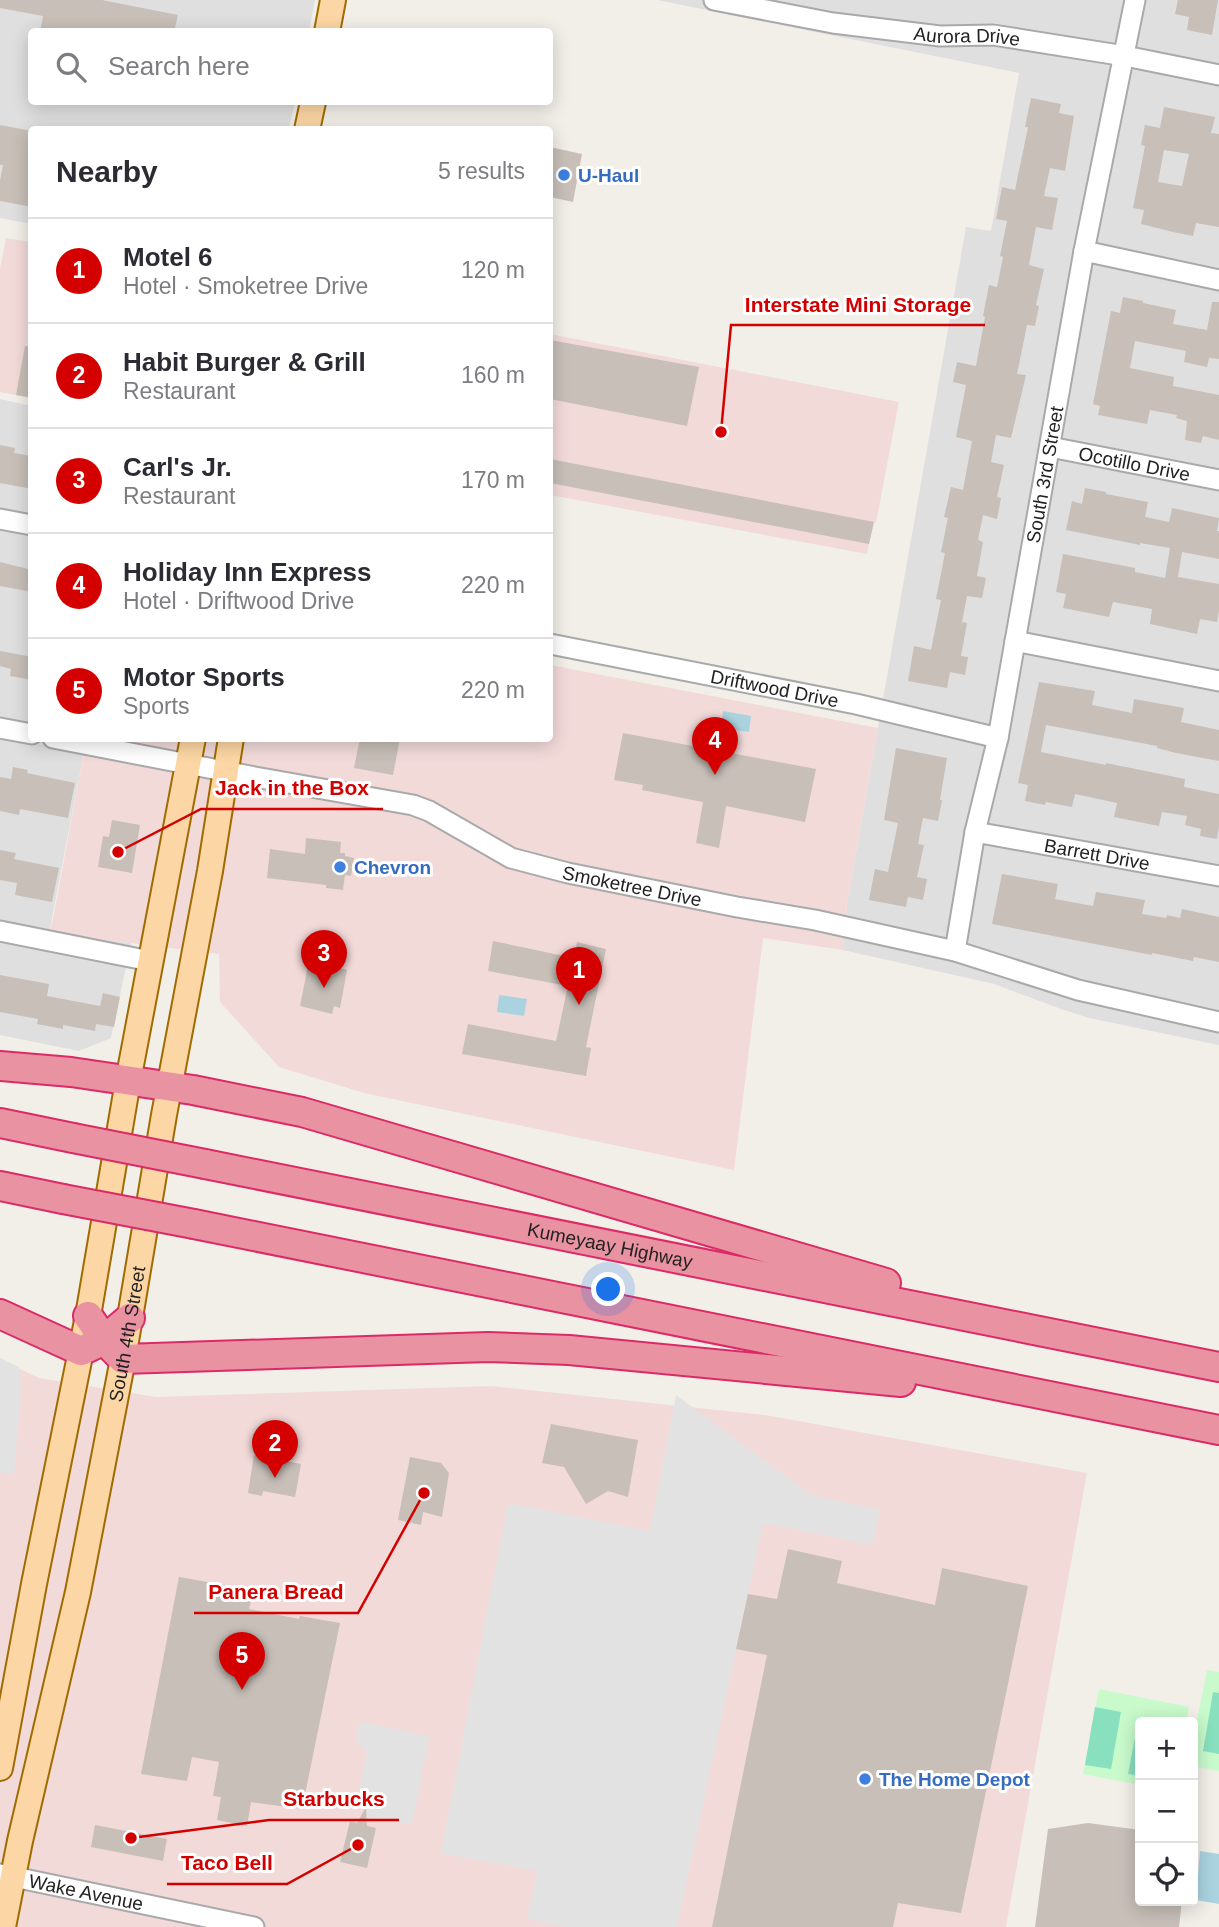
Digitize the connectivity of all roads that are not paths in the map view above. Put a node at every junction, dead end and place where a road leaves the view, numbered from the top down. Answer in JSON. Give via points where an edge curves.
{"nodes":[{"id":1,"x":333,"y":0,"type":"edge"},
{"id":2,"x":714,"y":0,"type":"edge"},
{"id":3,"x":1135,"y":0,"type":"edge"},
{"id":4,"x":328,"y":28,"type":"edge"},
{"id":5,"x":1125,"y":56,"type":"junction"},
{"id":6,"x":1219,"y":75,"type":"edge"},
{"id":7,"x":312,"y":105,"type":"edge"},
{"id":8,"x":308,"y":126,"type":"edge"},
{"id":9,"x":1084,"y":251,"type":"junction"},
{"id":10,"x":1219,"y":279,"type":"edge"},
{"id":11,"x":1050,"y":447,"type":"junction"},
{"id":12,"x":1219,"y":480,"type":"edge"},
{"id":13,"x":0,"y":519,"type":"edge"},
{"id":14,"x":28,"y":524,"type":"edge"},
{"id":15,"x":1015,"y":641,"type":"junction"},
{"id":16,"x":553,"y":645,"type":"edge"},
{"id":17,"x":1219,"y":681,"type":"edge"},
{"id":18,"x":0,"y":728,"type":"edge"},
{"id":19,"x":28,"y":733,"type":"edge"},
{"id":20,"x":998,"y":738,"type":"junction"},
{"id":21,"x":73,"y":742,"type":"edge"},
{"id":22,"x":192,"y":742,"type":"edge"},
{"id":23,"x":231,"y":742,"type":"edge"},
{"id":24,"x":188,"y":765,"type":"junction"},
{"id":25,"x":227,"y":772,"type":"junction"},
{"id":26,"x":975,"y":832,"type":"junction"},
{"id":27,"x":1219,"y":876,"type":"edge"},
{"id":28,"x":0,"y":931,"type":"edge"},
{"id":29,"x":955,"y":951,"type":"junction"},
{"id":30,"x":150,"y":961,"type":"junction"},
{"id":31,"x":1219,"y":1022,"type":"edge"},
{"id":32,"x":0,"y":1066,"type":"edge"},
{"id":33,"x":128,"y":1081,"type":"junction"},
{"id":34,"x":169,"y":1086,"type":"junction"},
{"id":35,"x":0,"y":1123,"type":"edge"},
{"id":36,"x":0,"y":1186,"type":"edge"},
{"id":37,"x":0,"y":1314,"type":"edge"},
{"id":38,"x":89,"y":1316,"type":"joint"},
{"id":39,"x":130,"y":1318,"type":"joint"},
{"id":40,"x":976,"y":1318,"type":"junction"},
{"id":41,"x":103,"y":1350,"type":"junction"},
{"id":42,"x":1219,"y":1367,"type":"edge"},
{"id":43,"x":1053,"y":1397,"type":"junction"},
{"id":44,"x":1219,"y":1430,"type":"edge"},
{"id":45,"x":0,"y":1768,"type":"edge"},
{"id":46,"x":6,"y":1875,"type":"edge"},
{"id":47,"x":3,"y":1927,"type":"edge"},
{"id":48,"x":254,"y":1927,"type":"edge"}],
"edges":[{"from":1,"to":4,"type":"main road"},
{"from":2,"to":5,"type":"street","name":"Aurora Drive","via":[[833,23],[940,36],[993,35]]},
{"from":3,"to":5,"type":"street","name":"South 3rd Street"},
{"from":5,"to":6,"type":"street","name":"Aurora Drive"},
{"from":5,"to":9,"type":"street","name":"South 3rd Street"},
{"from":7,"to":8,"type":"main road"},
{"from":9,"to":10,"type":"street"},
{"from":9,"to":11,"type":"street","name":"South 3rd Street"},
{"from":11,"to":12,"type":"street","name":"Ocotillo Drive"},
{"from":11,"to":15,"type":"street","name":"South 3rd Street"},
{"from":13,"to":14,"type":"street"},
{"from":15,"to":17,"type":"street"},
{"from":15,"to":20,"type":"street","name":"South 3rd Street"},
{"from":16,"to":20,"type":"street","name":"Driftwood Drive","via":[[856,704]]},
{"from":18,"to":19,"type":"street"},
{"from":20,"to":26,"type":"street","name":"South 3rd Street"},
{"from":21,"to":24,"type":"street","name":"Smoketree Drive"},
{"from":22,"to":24,"type":"main road"},
{"from":23,"to":25,"type":"main road","name":"South 4th Street"},
{"from":24,"to":25,"type":"street","name":"Smoketree Drive"},
{"from":24,"to":30,"type":"main road"},
{"from":25,"to":29,"type":"street","name":"Smoketree Drive","via":[[412,805],[511,858],[568,873]]},
{"from":25,"to":34,"type":"main road","name":"South 4th Street"},
{"from":26,"to":27,"type":"street","name":"Barrett Drive"},
{"from":26,"to":29,"type":"street","name":"South 3rd Street"},
{"from":28,"to":30,"type":"street"},
{"from":29,"to":31,"type":"street","name":"Smoketree Drive","via":[[1078,990]]},
{"from":30,"to":33,"type":"main road"},
{"from":32,"to":33,"type":"highway"},
{"from":33,"to":34,"type":"highway"},
{"from":33,"to":38,"type":"main road"},
{"from":34,"to":39,"type":"main road","name":"South 4th Street"},
{"from":34,"to":40,"type":"highway","via":[[302,1112],[916,1292]]},
{"from":35,"to":40,"type":"highway","name":"Kumeyaay Highway","bridge":true},
{"from":36,"to":43,"type":"highway","bridge":true},
{"from":37,"to":41,"type":"highway"},
{"from":38,"to":41,"type":"highway"},
{"from":39,"to":41,"type":"highway"},
{"from":40,"to":42,"type":"highway","name":"Kumeyaay Highway"},
{"from":41,"to":43,"type":"highway","via":[[569,1350]]},
{"from":41,"to":45,"type":"main road","via":[[34,1584]]},
{"from":41,"to":46,"type":"main road","name":"South 4th Street","via":[[78,1592]]},
{"from":43,"to":44,"type":"highway"},
{"from":46,"to":47,"type":"main road","name":"South 4th Street"},
{"from":46,"to":48,"type":"street","name":"Wake Avenue"}]}
